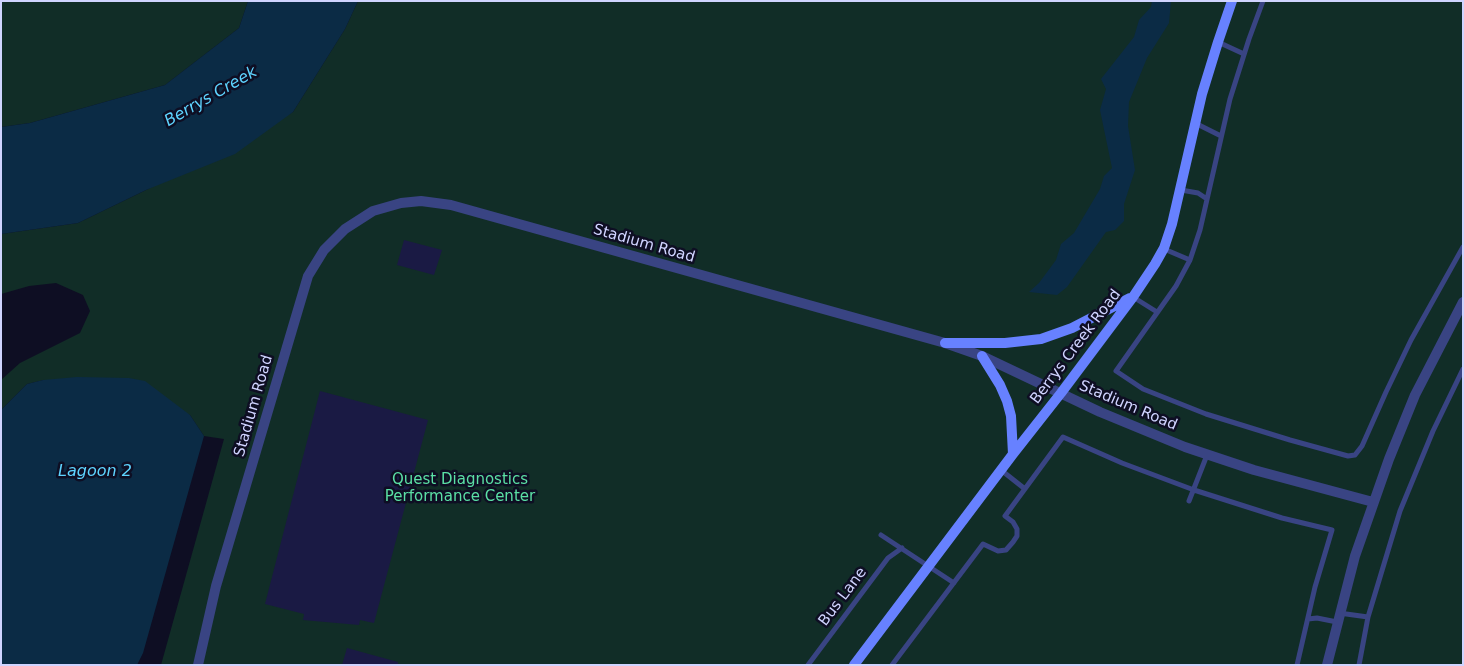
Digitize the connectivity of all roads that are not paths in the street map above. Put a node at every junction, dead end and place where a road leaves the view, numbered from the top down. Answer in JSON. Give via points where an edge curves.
{"nodes":[{"id":1,"x":1232,"y":1,"type":"edge"},
{"id":2,"x":1263,"y":1,"type":"edge"},
{"id":3,"x":1218,"y":42,"type":"junction"},
{"id":4,"x":1244,"y":54,"type":"junction"},
{"id":5,"x":1195,"y":123,"type":"junction"},
{"id":6,"x":1222,"y":136,"type":"junction"},
{"id":7,"x":1181,"y":190,"type":"junction"},
{"id":8,"x":1207,"y":199,"type":"junction"},
{"id":9,"x":1463,"y":247,"type":"edge"},
{"id":10,"x":1164,"y":248,"type":"junction"},
{"id":11,"x":1190,"y":260,"type":"junction"},
{"id":12,"x":1133,"y":297,"type":"junction"},
{"id":13,"x":1463,"y":302,"type":"edge"},
{"id":14,"x":1157,"y":312,"type":"junction"},
{"id":15,"x":945,"y":343,"type":"junction"},
{"id":16,"x":982,"y":356,"type":"junction"},
{"id":17,"x":1463,"y":369,"type":"edge"},
{"id":18,"x":1061,"y":393,"type":"junction"},
{"id":19,"x":1013,"y":454,"type":"junction"},
{"id":20,"x":1207,"y":454,"type":"junction"},
{"id":21,"x":1001,"y":470,"type":"junction"},
{"id":22,"x":1025,"y":489,"type":"junction"},
{"id":23,"x":1194,"y":490,"type":"junction"},
{"id":24,"x":1190,"y":501,"type":"dead end"},
{"id":25,"x":1373,"y":502,"type":"junction"},
{"id":26,"x":881,"y":535,"type":"dead end"},
{"id":27,"x":902,"y":548,"type":"junction"},
{"id":28,"x":928,"y":566,"type":"junction"},
{"id":29,"x":954,"y":583,"type":"junction"},
{"id":30,"x":1368,"y":617,"type":"junction"},
{"id":31,"x":1338,"y":618,"type":"junction"},
{"id":32,"x":1308,"y":619,"type":"junction"},
{"id":33,"x":198,"y":665,"type":"edge"},
{"id":34,"x":808,"y":665,"type":"edge"},
{"id":35,"x":854,"y":665,"type":"edge"},
{"id":36,"x":892,"y":665,"type":"edge"},
{"id":37,"x":1298,"y":665,"type":"edge"},
{"id":38,"x":1328,"y":665,"type":"edge"},
{"id":39,"x":1359,"y":665,"type":"edge"}],
"edges":[{"from":1,"to":3,"type":"street","name":"Berrys Creek Road"},
{"from":2,"to":4,"type":"lane"},
{"from":3,"to":4,"type":"lane"},
{"from":3,"to":5,"type":"street","name":"Berrys Creek Road"},
{"from":4,"to":6,"type":"lane"},
{"from":5,"to":6,"type":"lane"},
{"from":5,"to":7,"type":"street","name":"Berrys Creek Road"},
{"from":6,"to":8,"type":"lane"},
{"from":7,"to":8,"type":"lane"},
{"from":7,"to":10,"type":"street","name":"Berrys Creek Road"},
{"from":8,"to":11,"type":"lane"},
{"from":9,"to":14,"type":"lane","via":[[1411,340],[1355,455],[1348,456],[1206,414],[1143,389],[1116,370]]},
{"from":10,"to":11,"type":"lane"},
{"from":10,"to":12,"type":"street","name":"Berrys Creek Road"},
{"from":11,"to":14,"type":"lane"},
{"from":12,"to":14,"type":"lane"},
{"from":12,"to":15,"type":"street","via":[[1072,328],[1041,339]]},
{"from":12,"to":18,"type":"street","name":"Berrys Creek Road"},
{"from":13,"to":25,"type":"street","via":[[1415,395]]},
{"from":15,"to":16,"type":"street","name":"Stadium Road"},
{"from":15,"to":33,"type":"street","name":"Stadium Road","via":[[451,205],[412,202],[373,212],[330,242],[318,256],[304,285],[216,586]]},
{"from":16,"to":18,"type":"street","name":"Stadium Road"},
{"from":16,"to":19,"type":"street","via":[[1007,401]]},
{"from":17,"to":30,"type":"lane","via":[[1400,511]]},
{"from":18,"to":19,"type":"street","name":"Berrys Creek Road"},
{"from":18,"to":20,"type":"street","name":"Stadium Road","via":[[1133,426]]},
{"from":19,"to":21,"type":"street","name":"Berrys Creek Road"},
{"from":20,"to":23,"type":"lane"},
{"from":20,"to":25,"type":"street","name":"Stadium Road"},
{"from":21,"to":22,"type":"lane"},
{"from":21,"to":28,"type":"street","name":"Berrys Creek Road"},
{"from":22,"to":23,"type":"lane","via":[[1063,437]]},
{"from":22,"to":29,"type":"lane","via":[[1005,516],[1017,529],[1013,542],[1006,550],[998,552],[983,544]]},
{"from":23,"to":24,"type":"lane"},
{"from":23,"to":32,"type":"lane","via":[[1332,530]]},
{"from":25,"to":31,"type":"street"},
{"from":26,"to":27,"type":"lane"},
{"from":27,"to":28,"type":"lane"},
{"from":27,"to":34,"type":"lane","name":"Bus Lane","via":[[888,558]]},
{"from":28,"to":29,"type":"lane"},
{"from":28,"to":35,"type":"street","name":"Berrys Creek Road"},
{"from":29,"to":36,"type":"lane"},
{"from":30,"to":31,"type":"lane"},
{"from":30,"to":39,"type":"lane"},
{"from":31,"to":32,"type":"lane"},
{"from":31,"to":38,"type":"street"},
{"from":32,"to":37,"type":"lane"}]}
